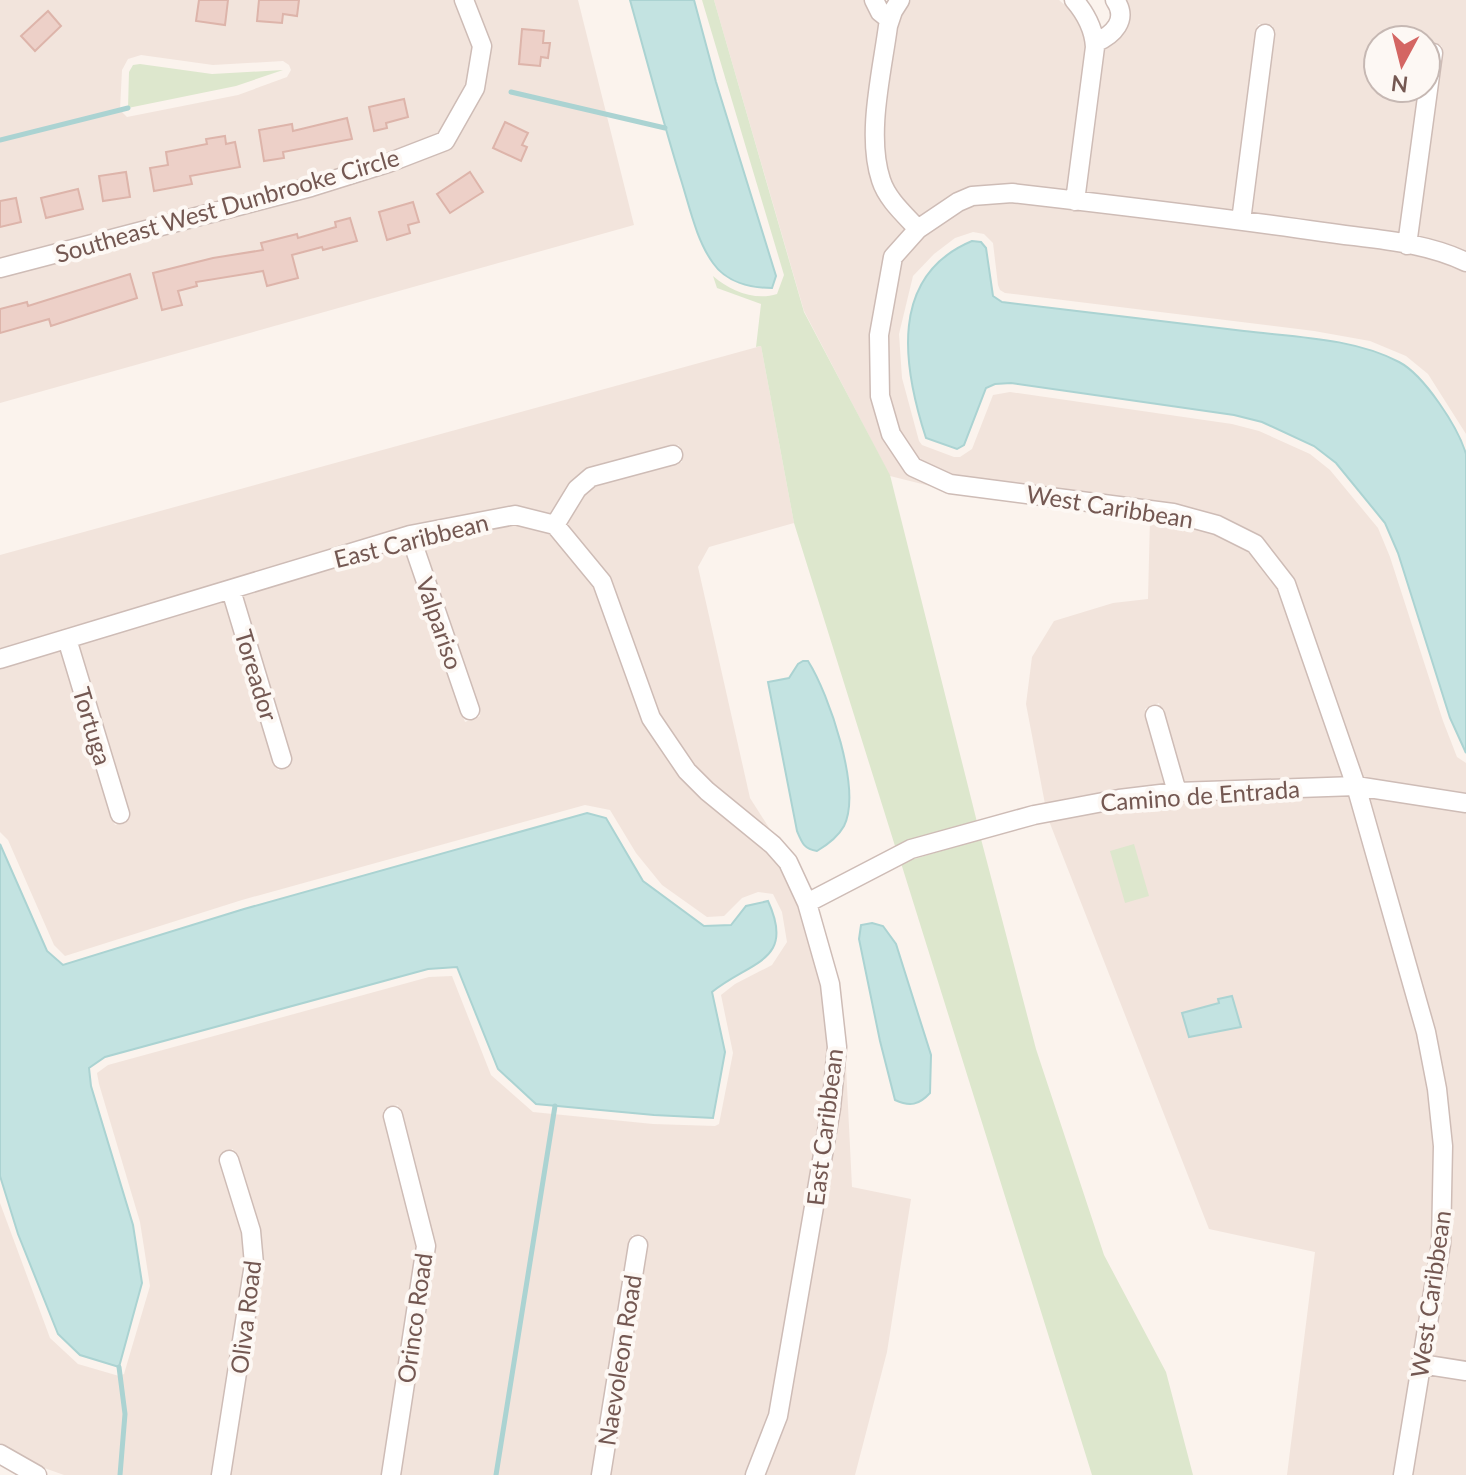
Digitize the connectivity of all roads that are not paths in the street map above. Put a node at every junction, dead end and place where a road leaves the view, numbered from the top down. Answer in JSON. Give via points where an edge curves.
{"nodes":[{"id":1,"x":464,"y":0,"type":"edge"},
{"id":2,"x":874,"y":0,"type":"edge"},
{"id":3,"x":900,"y":0,"type":"edge"},
{"id":4,"x":1074,"y":0,"type":"edge"},
{"id":5,"x":1115,"y":0,"type":"edge"},
{"id":6,"x":890,"y":20,"type":"junction"},
{"id":7,"x":1265,"y":34,"type":"dead end"},
{"id":8,"x":1095,"y":43,"type":"junction"},
{"id":9,"x":1426,"y":104,"type":"edge"},
{"id":10,"x":1075,"y":201,"type":"junction"},
{"id":11,"x":1241,"y":221,"type":"junction"},
{"id":12,"x":918,"y":229,"type":"junction"},
{"id":13,"x":1407,"y":245,"type":"junction"},
{"id":14,"x":1466,"y":262,"type":"edge"},
{"id":15,"x":0,"y":268,"type":"edge"},
{"id":16,"x":673,"y":455,"type":"dead end"},
{"id":17,"x":555,"y":525,"type":"junction"},
{"id":18,"x":410,"y":535,"type":"junction"},
{"id":19,"x":231,"y":590,"type":"junction"},
{"id":20,"x":67,"y":639,"type":"junction"},
{"id":21,"x":0,"y":659,"type":"edge"},
{"id":22,"x":470,"y":710,"type":"dead end"},
{"id":23,"x":1155,"y":715,"type":"dead end"},
{"id":24,"x":282,"y":759,"type":"dead end"},
{"id":25,"x":1356,"y":786,"type":"junction"},
{"id":26,"x":1177,"y":792,"type":"junction"},
{"id":27,"x":1466,"y":803,"type":"edge"},
{"id":28,"x":120,"y":814,"type":"dead end"},
{"id":29,"x":807,"y":903,"type":"junction"},
{"id":30,"x":393,"y":1116,"type":"dead end"},
{"id":31,"x":229,"y":1160,"type":"dead end"},
{"id":32,"x":638,"y":1245,"type":"dead end"},
{"id":33,"x":1421,"y":1364,"type":"junction"},
{"id":34,"x":1466,"y":1371,"type":"edge"},
{"id":35,"x":0,"y":1454,"type":"edge"},
{"id":36,"x":37,"y":1475,"type":"edge"},
{"id":37,"x":221,"y":1475,"type":"edge"},
{"id":38,"x":391,"y":1475,"type":"edge"},
{"id":39,"x":601,"y":1475,"type":"edge"},
{"id":40,"x":755,"y":1475,"type":"edge"},
{"id":41,"x":1403,"y":1475,"type":"edge"}],
"edges":[{"from":1,"to":15,"type":"street","name":"Southeast West Dunbrooke Circle","via":[[482,46],[475,88],[445,141],[311,187]]},
{"from":2,"to":6,"type":"street"},
{"from":3,"to":6,"type":"street"},
{"from":4,"to":8,"type":"street"},
{"from":5,"to":8,"type":"street","via":[[1121,14],[1118,25]]},
{"from":6,"to":12,"type":"street","via":[[877,154],[888,193]]},
{"from":7,"to":11,"type":"street"},
{"from":8,"to":10,"type":"street"},
{"from":9,"to":13,"type":"street"},
{"from":10,"to":11,"type":"street","name":"West Caribbean"},
{"from":10,"to":12,"type":"street","name":"West Caribbean","via":[[1012,193],[972,196]]},
{"from":11,"to":13,"type":"street","name":"West Caribbean"},
{"from":12,"to":25,"type":"street","name":"West Caribbean","via":[[893,257],[879,335],[880,396],[891,434],[913,467],[950,484],[1173,513],[1217,525],[1255,544],[1286,584]]},
{"from":13,"to":14,"type":"street","name":"West Caribbean"},
{"from":16,"to":17,"type":"street","via":[[591,477]]},
{"from":17,"to":18,"type":"street","name":"East Caribbean","via":[[515,515]]},
{"from":17,"to":29,"type":"street","name":"East Caribbean","via":[[602,582],[651,718],[687,771],[788,862]]},
{"from":18,"to":19,"type":"street","name":"East Caribbean"},
{"from":18,"to":22,"type":"street","name":"Valpariso"},
{"from":19,"to":20,"type":"street","name":"East Caribbean"},
{"from":19,"to":24,"type":"street","name":"Toreador"},
{"from":20,"to":21,"type":"street","name":"East Caribbean"},
{"from":20,"to":28,"type":"street","name":"Tortuga"},
{"from":23,"to":26,"type":"street"},
{"from":25,"to":26,"type":"street","name":"Camino de Entrada"},
{"from":25,"to":27,"type":"street","name":"Camino de Entrada"},
{"from":25,"to":33,"type":"street","name":"West Caribbean","via":[[1426,1032],[1437,1089],[1443,1146],[1441,1244]]},
{"from":26,"to":29,"type":"street","name":"Camino de Entrada","via":[[1073,806],[938,841],[892,857]]},
{"from":29,"to":40,"type":"street","name":"East Caribbean","via":[[830,984],[837,1047],[791,1349],[778,1416]]},
{"from":30,"to":38,"type":"street","name":"Orinco Road","via":[[426,1246]]},
{"from":31,"to":37,"type":"street","name":"Oliva Road","via":[[251,1231],[254,1264]]},
{"from":32,"to":39,"type":"street","name":"Naevoleon Road"},
{"from":33,"to":34,"type":"street"},
{"from":33,"to":41,"type":"street","name":"West Caribbean"},
{"from":35,"to":36,"type":"street"}]}
